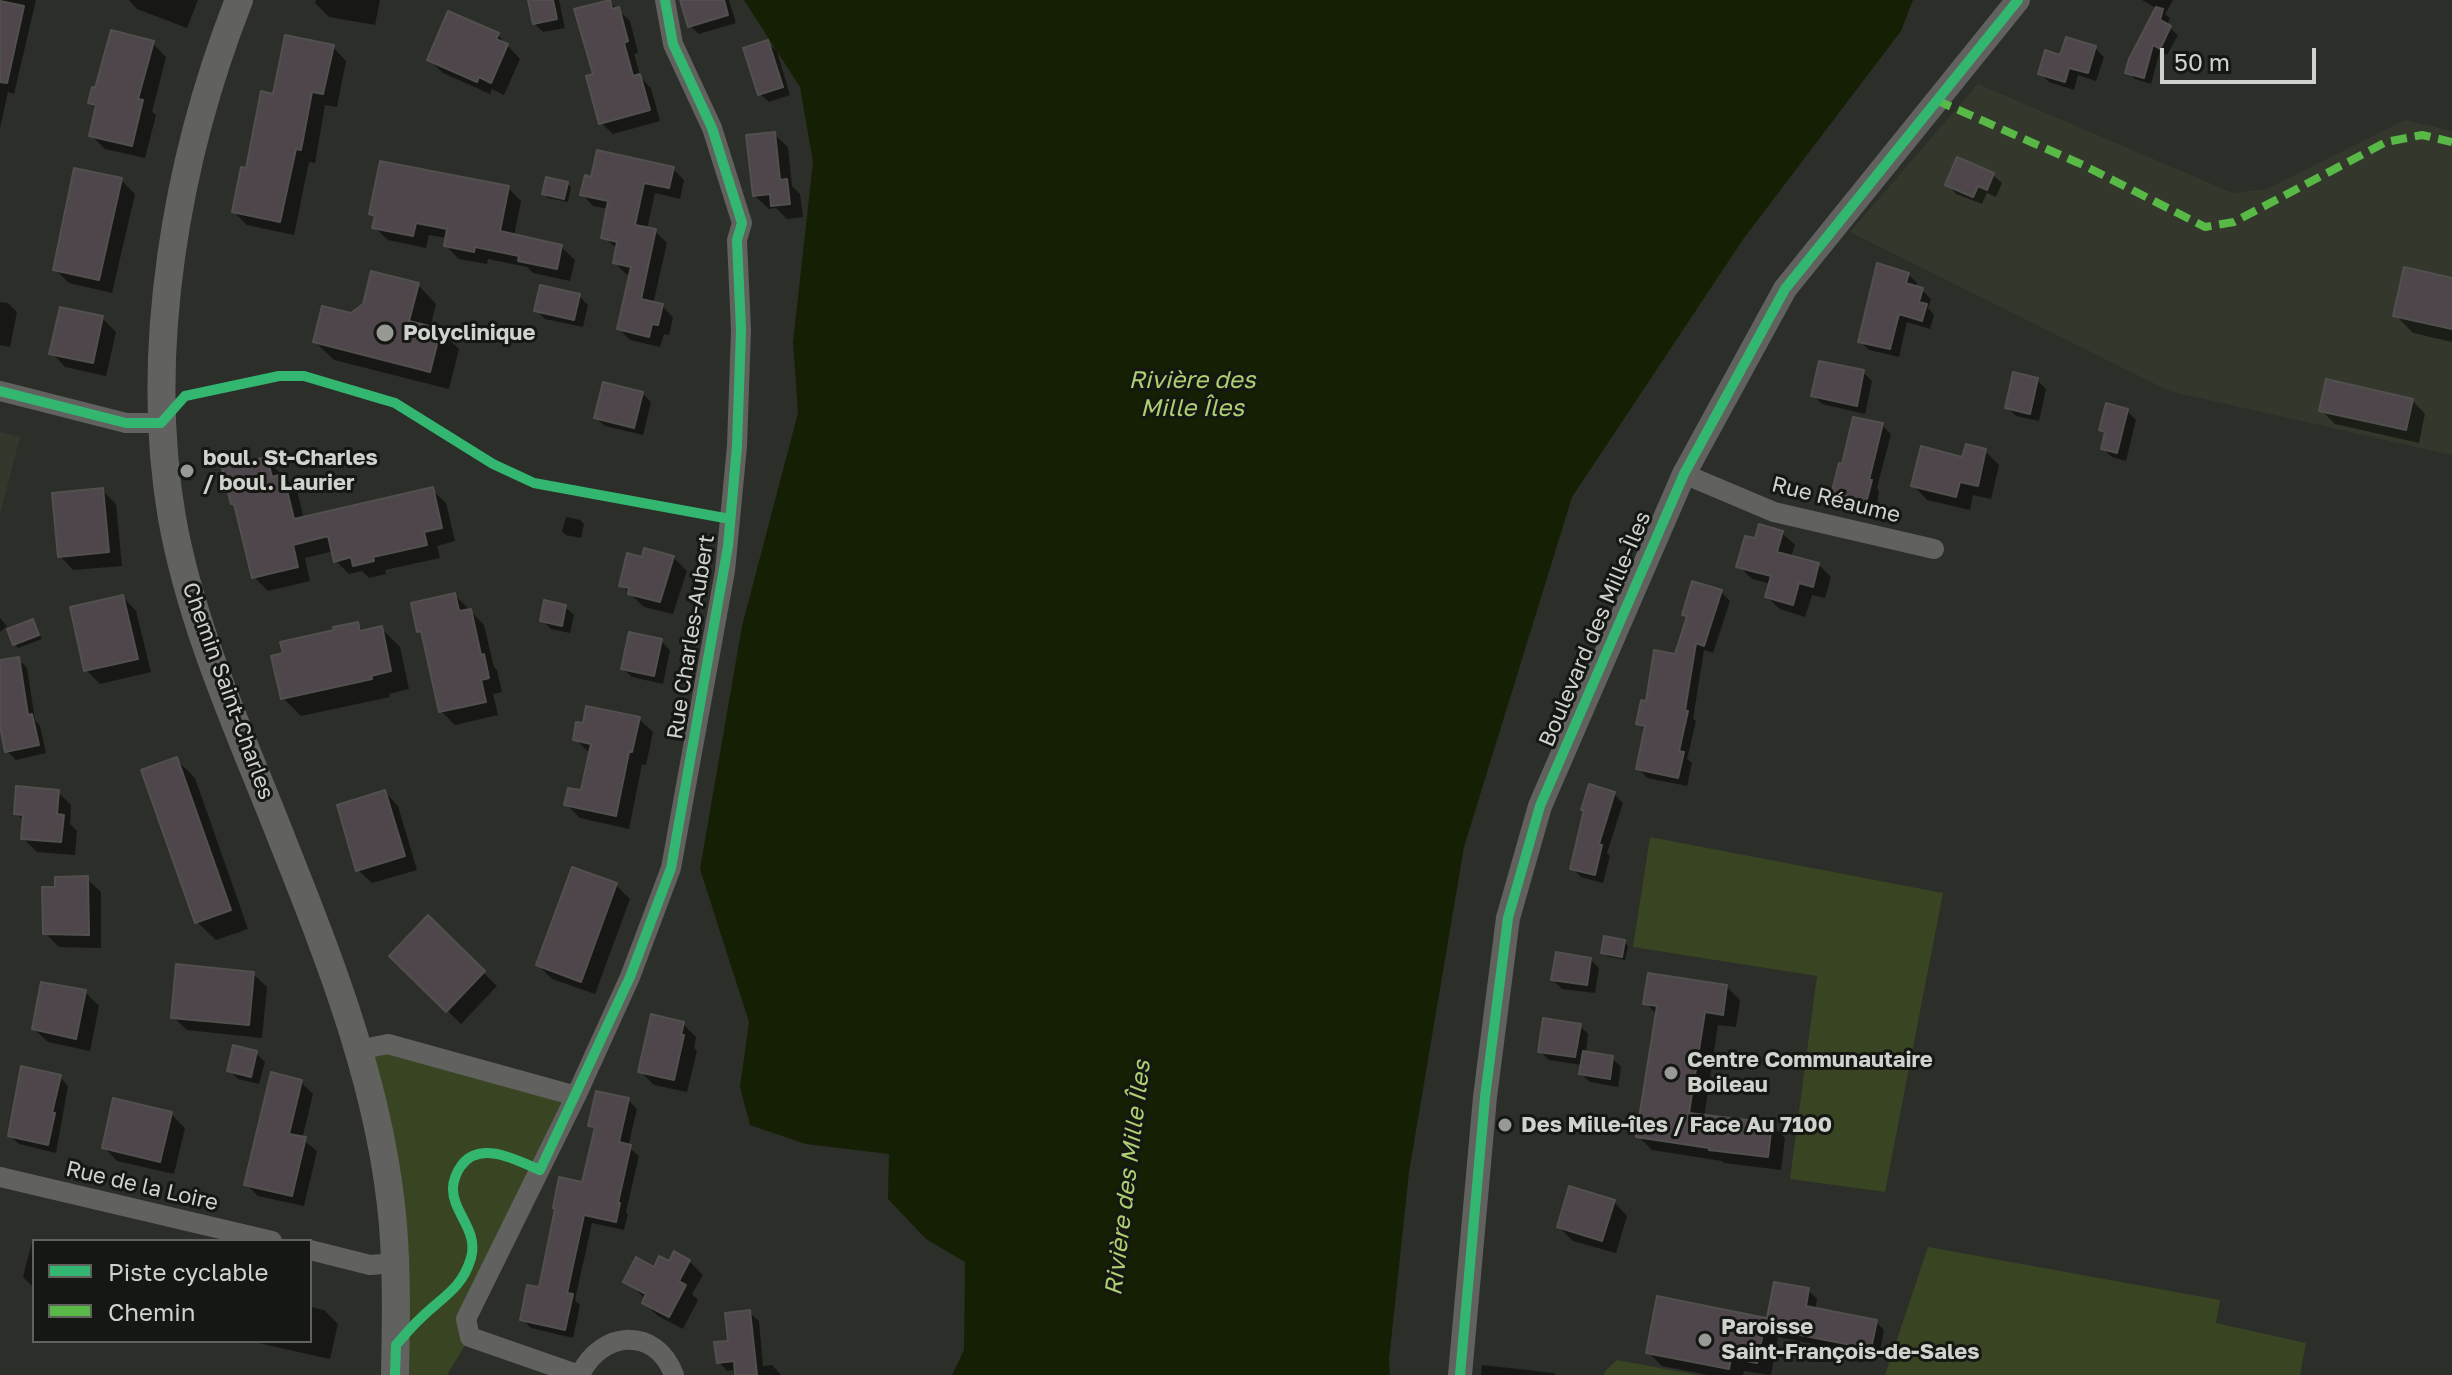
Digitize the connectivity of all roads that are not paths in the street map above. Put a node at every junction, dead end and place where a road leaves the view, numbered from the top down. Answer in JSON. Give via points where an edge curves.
{"nodes":[{"id":1,"x":239,"y":0,"type":"edge"},
{"id":2,"x":665,"y":0,"type":"edge"},
{"id":3,"x":2018,"y":0,"type":"edge"},
{"id":4,"x":0,"y":391,"type":"edge"},
{"id":5,"x":161,"y":423,"type":"junction"},
{"id":6,"x":1684,"y":474,"type":"junction"},
{"id":7,"x":1934,"y":549,"type":"dead end"},
{"id":8,"x":358,"y":1050,"type":"junction"},
{"id":9,"x":576,"y":1096,"type":"junction"},
{"id":10,"x":0,"y":1177,"type":"edge"},
{"id":11,"x":264,"y":1239,"type":"edge"},
{"id":12,"x":312,"y":1250,"type":"edge"},
{"id":13,"x":395,"y":1263,"type":"junction"},
{"id":14,"x":395,"y":1375,"type":"edge"},
{"id":15,"x":580,"y":1375,"type":"edge"},
{"id":16,"x":674,"y":1375,"type":"edge"},
{"id":17,"x":1460,"y":1375,"type":"edge"}],
"edges":[{"from":1,"to":5,"type":"main road","name":"Chemin Saint-Charles","via":[[201,113],[180,203],[168,293]]},
{"from":2,"to":9,"type":"street","name":"Rue Charles-Aubert","via":[[673,44],[712,128],[742,223],[737,240],[737,446],[725,571],[671,868],[630,977]]},
{"from":3,"to":6,"type":"street","name":"Boulevard des Mille-Îles","via":[[1785,289]]},
{"from":4,"to":5,"type":"street","via":[[126,423]]},
{"from":5,"to":8,"type":"main road","name":"Chemin Saint-Charles","via":[[173,522],[196,609]]},
{"from":6,"to":7,"type":"street","name":"Rue Réaume","via":[[1774,512]]},
{"from":6,"to":17,"type":"street","name":"Boulevard des Mille-Îles","via":[[1540,806],[1508,918],[1485,1097]]},
{"from":8,"to":9,"type":"street","via":[[388,1044]]},
{"from":8,"to":13,"type":"main road","name":"Chemin Saint-Charles","via":[[384,1165]]},
{"from":9,"to":15,"type":"street","name":"Rue Charles-Aubert","via":[[466,1319],[470,1337]]},
{"from":10,"to":11,"type":"street","name":"Rue de la Loire"},
{"from":12,"to":13,"type":"street","via":[[370,1265]]},
{"from":13,"to":14,"type":"main road","name":"Chemin Saint-Charles"},
{"from":15,"to":16,"type":"street","via":[[597,1350],[626,1339],[655,1348]]}]}
